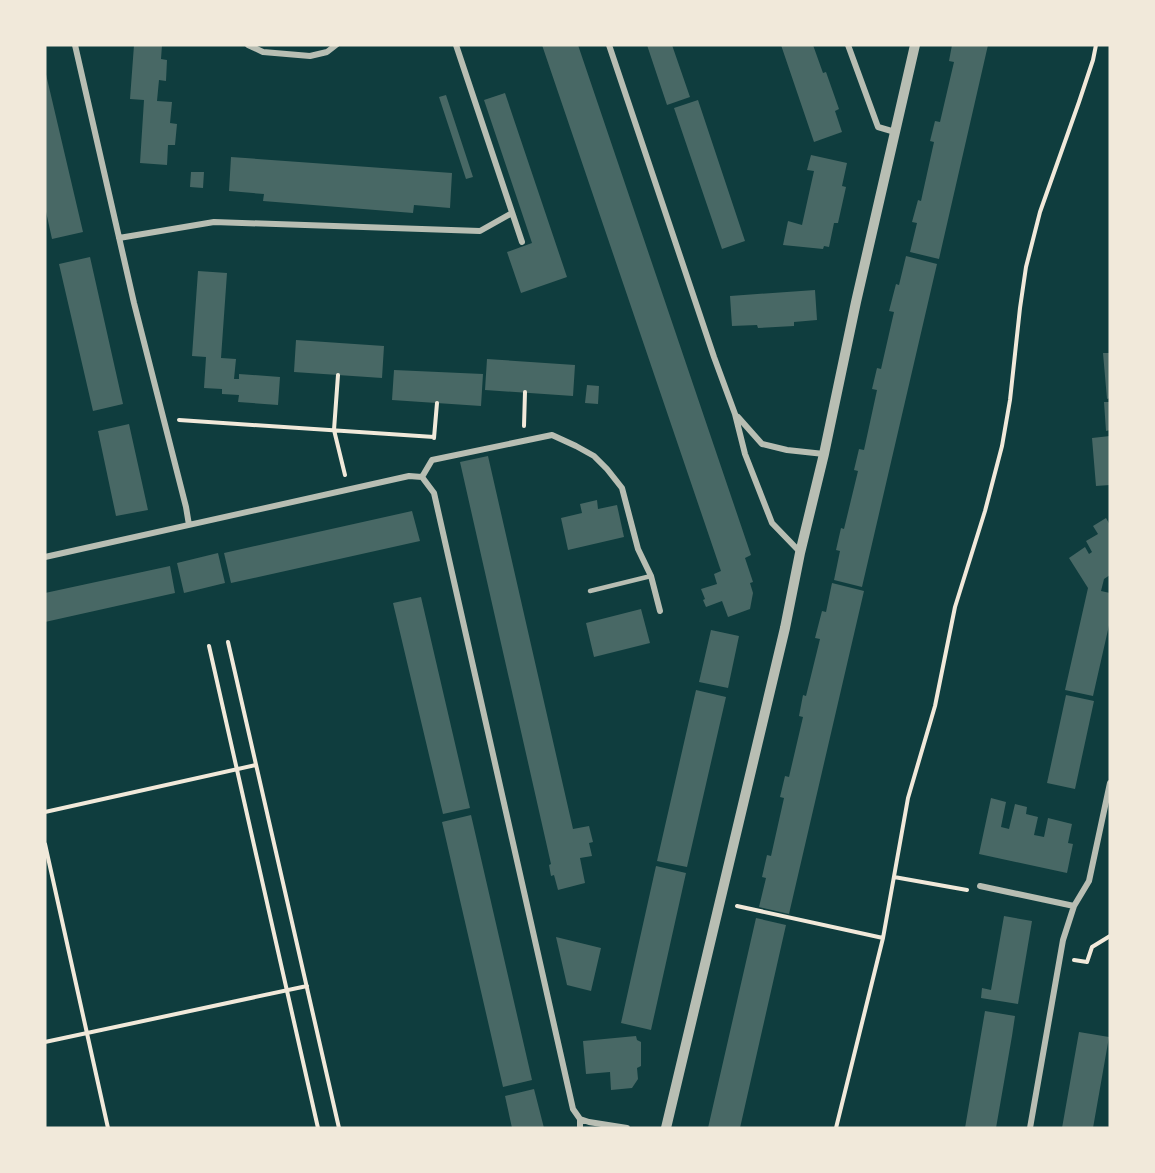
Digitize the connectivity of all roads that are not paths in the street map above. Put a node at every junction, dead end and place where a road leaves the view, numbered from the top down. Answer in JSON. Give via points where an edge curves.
{"nodes":[{"id":1,"x":75,"y":45,"type":"edge"},
{"id":2,"x":248,"y":45,"type":"edge"},
{"id":3,"x":336,"y":45,"type":"edge"},
{"id":4,"x":456,"y":45,"type":"edge"},
{"id":5,"x":609,"y":45,"type":"edge"},
{"id":6,"x":848,"y":45,"type":"edge"},
{"id":7,"x":915,"y":45,"type":"edge"},
{"id":8,"x":895,"y":132,"type":"junction"},
{"id":9,"x":512,"y":213,"type":"junction"},
{"id":10,"x":119,"y":238,"type":"junction"},
{"id":11,"x":522,"y":242,"type":"dead end"},
{"id":12,"x":735,"y":414,"type":"junction"},
{"id":13,"x":824,"y":454,"type":"junction"},
{"id":14,"x":422,"y":477,"type":"junction"},
{"id":15,"x":189,"y":525,"type":"junction"},
{"id":16,"x":800,"y":553,"type":"junction"},
{"id":17,"x":45,"y":557,"type":"edge"},
{"id":18,"x":651,"y":576,"type":"junction"},
{"id":19,"x":590,"y":591,"type":"dead end"},
{"id":20,"x":660,"y":611,"type":"dead end"},
{"id":21,"x":1110,"y":783,"type":"edge"},
{"id":22,"x":980,"y":886,"type":"dead end"},
{"id":23,"x":1074,"y":906,"type":"junction"},
{"id":24,"x":580,"y":1119,"type":"junction"},
{"id":25,"x":580,"y":1128,"type":"edge"},
{"id":26,"x":627,"y":1128,"type":"edge"},
{"id":27,"x":666,"y":1128,"type":"edge"},
{"id":28,"x":1030,"y":1128,"type":"edge"}],
"edges":[{"from":1,"to":10,"type":"street"},
{"from":2,"to":3,"type":"street","via":[[263,52],[310,56]]},
{"from":4,"to":9,"type":"street"},
{"from":5,"to":12,"type":"street"},
{"from":6,"to":8,"type":"street","via":[[878,127]]},
{"from":7,"to":8,"type":"street"},
{"from":8,"to":13,"type":"street"},
{"from":9,"to":10,"type":"street","via":[[480,231],[214,222]]},
{"from":9,"to":11,"type":"street"},
{"from":10,"to":15,"type":"street"},
{"from":12,"to":13,"type":"street","via":[[762,444]]},
{"from":12,"to":16,"type":"street","via":[[772,523]]},
{"from":13,"to":16,"type":"street"},
{"from":14,"to":15,"type":"street","via":[[409,476]]},
{"from":14,"to":18,"type":"street","via":[[432,460],[552,435],[594,456],[622,488],[638,549]]},
{"from":14,"to":24,"type":"street","via":[[434,493],[573,1109]]},
{"from":15,"to":17,"type":"street"},
{"from":16,"to":27,"type":"street"},
{"from":18,"to":19,"type":"lane"},
{"from":18,"to":20,"type":"street"},
{"from":21,"to":23,"type":"street","via":[[1089,881]]},
{"from":22,"to":23,"type":"street"},
{"from":23,"to":28,"type":"street","via":[[1063,940]]},
{"from":24,"to":25,"type":"street"},
{"from":24,"to":26,"type":"street"}]}
